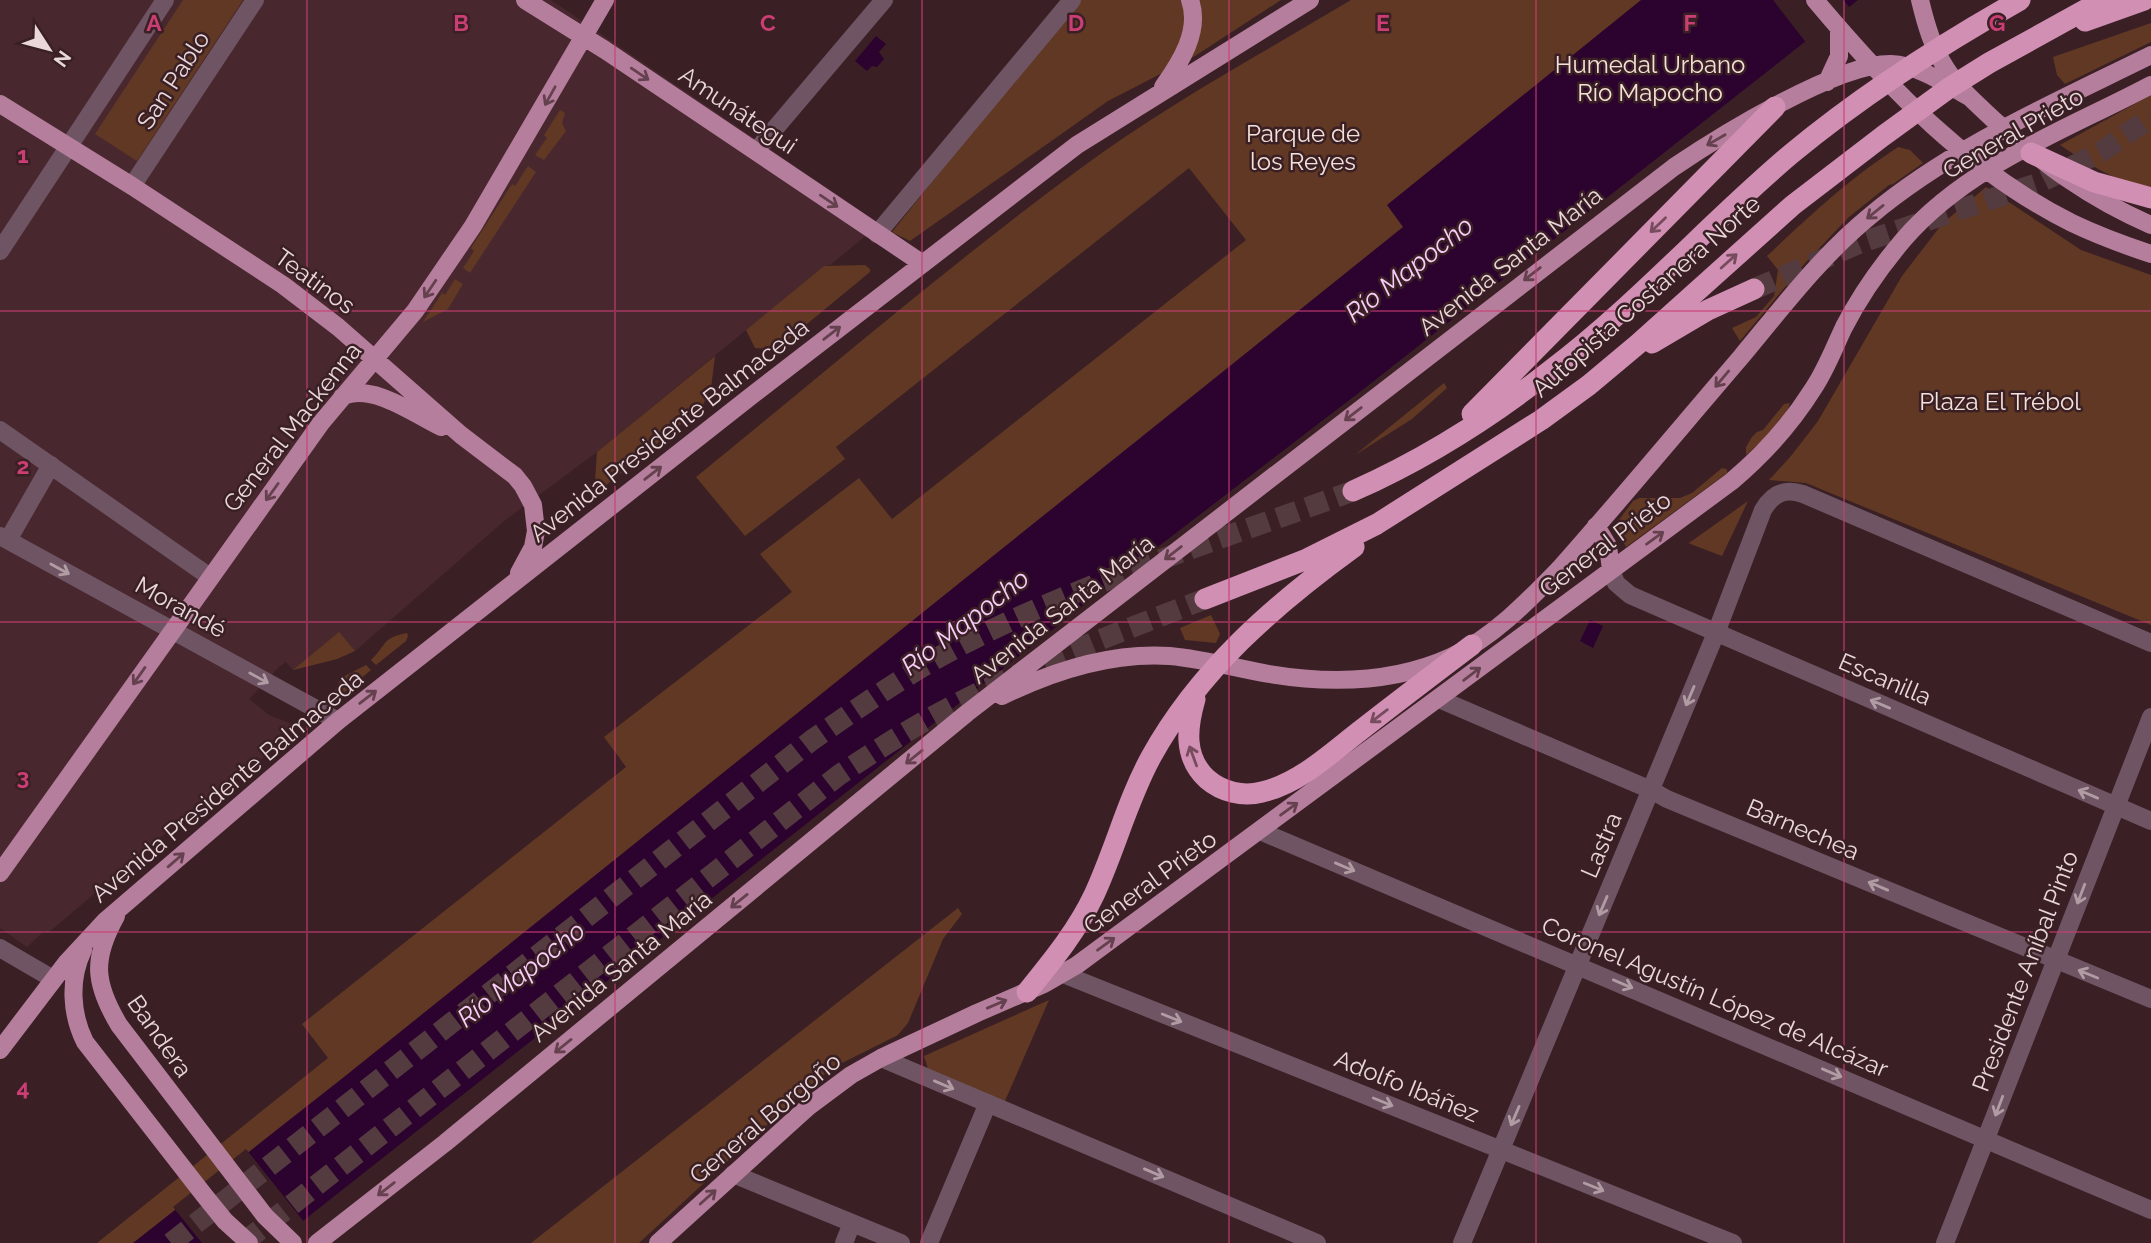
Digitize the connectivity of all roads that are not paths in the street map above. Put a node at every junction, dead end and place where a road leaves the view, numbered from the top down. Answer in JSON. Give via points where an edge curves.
{"nodes":[{"id":1,"x":165,"y":0,"type":"edge"},
{"id":2,"x":255,"y":0,"type":"edge"},
{"id":3,"x":525,"y":0,"type":"edge"},
{"id":4,"x":605,"y":0,"type":"edge"},
{"id":5,"x":884,"y":0,"type":"edge"},
{"id":6,"x":1072,"y":0,"type":"edge"},
{"id":7,"x":1190,"y":0,"type":"edge"},
{"id":8,"x":1310,"y":0,"type":"edge"},
{"id":9,"x":1815,"y":0,"type":"edge"},
{"id":10,"x":1920,"y":0,"type":"edge"},
{"id":11,"x":2020,"y":0,"type":"edge"},
{"id":12,"x":2103,"y":0,"type":"edge"},
{"id":13,"x":2144,"y":0,"type":"edge"},
{"id":14,"x":1837,"y":26,"type":"junction"},
{"id":15,"x":583,"y":36,"type":"junction"},
{"id":16,"x":2030,"y":40,"type":"junction"},
{"id":17,"x":2151,"y":55,"type":"edge"},
{"id":18,"x":1868,"y":61,"type":"junction"},
{"id":19,"x":1827,"y":82,"type":"junction"},
{"id":20,"x":2151,"y":85,"type":"edge"},
{"id":21,"x":1159,"y":93,"type":"junction"},
{"id":22,"x":1972,"y":100,"type":"junction"},
{"id":23,"x":0,"y":104,"type":"edge"},
{"id":24,"x":1775,"y":107,"type":"junction"},
{"id":25,"x":69,"y":146,"type":"junction"},
{"id":26,"x":756,"y":151,"type":"junction"},
{"id":27,"x":2031,"y":153,"type":"junction"},
{"id":28,"x":132,"y":186,"type":"junction"},
{"id":29,"x":2151,"y":198,"type":"edge"},
{"id":30,"x":2151,"y":225,"type":"edge"},
{"id":31,"x":877,"y":233,"type":"junction"},
{"id":32,"x":0,"y":251,"type":"edge"},
{"id":33,"x":2151,"y":254,"type":"edge"},
{"id":34,"x":923,"y":264,"type":"junction"},
{"id":35,"x":1755,"y":289,"type":"tunnel mouth"},
{"id":36,"x":374,"y":360,"type":"junction"},
{"id":37,"x":1605,"y":371,"type":"junction"},
{"id":38,"x":342,"y":397,"type":"junction"},
{"id":39,"x":0,"y":430,"type":"edge"},
{"id":40,"x":461,"y":435,"type":"junction"},
{"id":41,"x":1424,"y":455,"type":"junction"},
{"id":42,"x":51,"y":465,"type":"junction"},
{"id":43,"x":1353,"y":491,"type":"tunnel mouth"},
{"id":44,"x":1422,"y":498,"type":"junction"},
{"id":45,"x":1596,"y":526,"type":"junction"},
{"id":46,"x":4,"y":538,"type":"edge"},
{"id":47,"x":1611,"y":570,"type":"junction"},
{"id":48,"x":210,"y":577,"type":"junction"},
{"id":49,"x":509,"y":587,"type":"junction"},
{"id":50,"x":1205,"y":599,"type":"tunnel mouth"},
{"id":51,"x":172,"y":630,"type":"junction"},
{"id":52,"x":1716,"y":633,"type":"junction"},
{"id":53,"x":2151,"y":643,"type":"edge"},
{"id":54,"x":1472,"y":645,"type":"junction"},
{"id":55,"x":1200,"y":684,"type":"junction"},
{"id":56,"x":1439,"y":699,"type":"junction"},
{"id":57,"x":967,"y":713,"type":"junction"},
{"id":58,"x":2151,"y":717,"type":"edge"},
{"id":59,"x":338,"y":721,"type":"junction"},
{"id":60,"x":1651,"y":790,"type":"junction"},
{"id":61,"x":2116,"y":806,"type":"junction"},
{"id":62,"x":2151,"y":821,"type":"edge"},
{"id":63,"x":1260,"y":831,"type":"junction"},
{"id":64,"x":0,"y":873,"type":"edge"},
{"id":65,"x":124,"y":904,"type":"junction"},
{"id":66,"x":89,"y":937,"type":"junction"},
{"id":67,"x":0,"y":948,"type":"edge"},
{"id":68,"x":2056,"y":960,"type":"junction"},
{"id":69,"x":1578,"y":965,"type":"junction"},
{"id":70,"x":1063,"y":974,"type":"junction"},
{"id":71,"x":52,"y":979,"type":"junction"},
{"id":72,"x":1027,"y":992,"type":"junction"},
{"id":73,"x":2151,"y":999,"type":"edge"},
{"id":74,"x":0,"y":1049,"type":"edge"},
{"id":75,"x":881,"y":1058,"type":"junction"},
{"id":76,"x":988,"y":1103,"type":"junction"},
{"id":77,"x":1985,"y":1140,"type":"junction"},
{"id":78,"x":1500,"y":1150,"type":"junction"},
{"id":79,"x":733,"y":1174,"type":"junction"},
{"id":80,"x":2151,"y":1210,"type":"edge"},
{"id":81,"x":852,"y":1223,"type":"junction"},
{"id":82,"x":290,"y":1240,"type":"edge"},
{"id":83,"x":249,"y":1243,"type":"edge"},
{"id":84,"x":317,"y":1243,"type":"edge"},
{"id":85,"x":658,"y":1243,"type":"edge"},
{"id":86,"x":844,"y":1243,"type":"edge"},
{"id":87,"x":901,"y":1243,"type":"edge"},
{"id":88,"x":929,"y":1243,"type":"edge"},
{"id":89,"x":1317,"y":1243,"type":"edge"},
{"id":90,"x":1462,"y":1243,"type":"edge"},
{"id":91,"x":1733,"y":1243,"type":"edge"},
{"id":92,"x":1945,"y":1243,"type":"edge"}],
"edges":[{"from":1,"to":25,"type":"street","name":"San Pablo"},
{"from":2,"to":28,"type":"street","name":"San Pablo"},
{"from":3,"to":15,"type":"main road","name":"Amunátegui"},
{"from":4,"to":15,"type":"main road","name":"General Mackenna"},
{"from":5,"to":26,"type":"street"},
{"from":6,"to":31,"type":"street"},
{"from":7,"to":21,"type":"main road","via":[[1191,35]]},
{"from":8,"to":21,"type":"main road","name":"Avenida Presidente Balmaceda"},
{"from":9,"to":14,"type":"main road"},
{"from":10,"to":22,"type":"main road","via":[[1945,68]]},
{"from":11,"to":41,"type":"highway","name":"Autopista Costanera Norte","via":[[1944,44],[1827,125],[1552,370]]},
{"from":12,"to":16,"type":"highway","name":"Autopista Costanera Norte"},
{"from":13,"to":16,"type":"highway"},
{"from":14,"to":18,"type":"main road"},
{"from":14,"to":19,"type":"main road","via":[[1839,57]]},
{"from":15,"to":26,"type":"main road","name":"Amunátegui","one_way":true},
{"from":15,"to":36,"type":"main road","name":"General Mackenna","one_way":true,"via":[[472,226],[415,311]]},
{"from":37,"to":16,"type":"highway","name":"Autopista Costanera Norte","one_way":true,"via":[[1830,176],[1949,88]]},
{"from":17,"to":45,"type":"main road","name":"General Prieto","one_way":true,"via":[[1931,173],[1850,234]]},
{"from":18,"to":19,"type":"main road","name":"Avenida Santa María"},
{"from":18,"to":22,"type":"main road","name":"Avenida Santa María","via":[[1905,66]]},
{"from":18,"to":33,"type":"main road","via":[[1967,157],[2037,204]]},
{"from":19,"to":24,"type":"main road","name":"Avenida Santa María"},
{"from":47,"to":20,"type":"main road","name":"General Prieto","one_way":true,"via":[[1732,481],[1772,444],[1815,387],[1845,326],[1885,263],[1956,191],[2005,160]]},
{"from":21,"to":34,"type":"main road","name":"Avenida Presidente Balmaceda","via":[[1077,145]]},
{"from":22,"to":27,"type":"main road"},
{"from":23,"to":25,"type":"main road","name":"Teatinos"},
{"from":24,"to":41,"type":"highway","one_way":true,"via":[[1502,386]]},
{"from":24,"to":57,"type":"main road","name":"Avenida Santa María","one_way":true,"via":[[1707,145],[1636,194]]},
{"from":25,"to":28,"type":"main road","name":"Teatinos"},
{"from":25,"to":32,"type":"street","name":"San Pablo"},
{"from":26,"to":31,"type":"main road","name":"Amunátegui","one_way":true},
{"from":27,"to":29,"type":"highway","via":[[2094,182]]},
{"from":27,"to":30,"type":"main road","via":[[2083,191]]},
{"from":28,"to":36,"type":"main road","name":"Teatinos","via":[[284,285]]},
{"from":31,"to":34,"type":"main road","name":"Amunátegui"},
{"from":49,"to":34,"type":"main road","name":"Avenida Presidente Balmaceda","one_way":true},
{"from":35,"to":37,"type":"highway","via":[[1708,310]]},
{"from":36,"to":38,"type":"main road","name":"General Mackenna"},
{"from":36,"to":40,"type":"main road","name":"Teatinos"},
{"from":37,"to":44,"type":"highway","name":"Autopista Costanera Norte","via":[[1541,420]]},
{"from":38,"to":40,"type":"main road","via":[[369,393]]},
{"from":38,"to":48,"type":"main road","name":"General Mackenna","one_way":true},
{"from":39,"to":42,"type":"street"},
{"from":40,"to":49,"type":"main road","name":"Teatinos","via":[[515,476],[533,505],[533,547]]},
{"from":41,"to":43,"type":"highway","name":"Autopista Costanera Norte"},
{"from":42,"to":46,"type":"street"},
{"from":42,"to":48,"type":"street"},
{"from":44,"to":50,"type":"highway","name":"Autopista Costanera Norte","via":[[1307,559]]},
{"from":44,"to":55,"type":"highway","via":[[1276,608]]},
{"from":45,"to":47,"type":"main road","via":[[1608,547]]},
{"from":45,"to":54,"type":"main road","name":"General Prieto","via":[[1525,603]]},
{"from":46,"to":51,"type":"street","name":"Morandé","one_way":true},
{"from":47,"to":52,"type":"street","name":"Escanilla","via":[[1625,592]]},
{"from":56,"to":47,"type":"main road","name":"General Prieto","one_way":true},
{"from":48,"to":51,"type":"main road","name":"General Mackenna"},
{"from":59,"to":49,"type":"main road","name":"Avenida Presidente Balmaceda","one_way":true},
{"from":51,"to":59,"type":"street","name":"Morandé","one_way":true},
{"from":51,"to":64,"type":"main road","name":"General Mackenna","one_way":true},
{"from":52,"to":53,"type":"street","name":"Lastra","via":[[1767,503],[1783,491],[1803,494]]},
{"from":52,"to":60,"type":"street","name":"Lastra","one_way":true},
{"from":61,"to":52,"type":"street","name":"Escanilla","one_way":true},
{"from":54,"to":55,"type":"highway","one_way":true,"via":[[1300,776],[1253,794],[1220,788],[1194,761],[1188,729]]},
{"from":54,"to":57,"type":"main road","name":"General Prieto","via":[[1432,664],[1371,678],[1328,680],[1155,656],[1096,662],[1040,679]]},
{"from":55,"to":72,"type":"highway","via":[[1142,775],[1084,916]]},
{"from":56,"to":60,"type":"street","name":"Barnechea"},
{"from":63,"to":56,"type":"main road","name":"General Prieto","one_way":true},
{"from":57,"to":84,"type":"main road","name":"Avenida Santa María","one_way":true},
{"from":58,"to":61,"type":"street","name":"Presidente Aníbal Pinto"},
{"from":65,"to":59,"type":"main road","name":"Avenida Presidente Balmaceda","one_way":true},
{"from":68,"to":60,"type":"street","name":"Barnechea","one_way":true},
{"from":60,"to":69,"type":"street","name":"Lastra","one_way":true},
{"from":61,"to":62,"type":"street","name":"Escanilla"},
{"from":61,"to":68,"type":"street","name":"Presidente Aníbal Pinto","one_way":true},
{"from":63,"to":69,"type":"street","name":"Coronel Agustín López de Alcázar","one_way":true},
{"from":70,"to":63,"type":"main road","name":"General Prieto","one_way":true},
{"from":65,"to":66,"type":"main road","name":"Avenida Presidente Balmaceda"},
{"from":65,"to":82,"type":"main road","name":"Bandera","via":[[99,960],[103,995],[119,1025],[212,1149]]},
{"from":66,"to":71,"type":"main road","name":"Avenida Presidente Balmaceda"},
{"from":66,"to":83,"type":"main road","via":[[74,984],[75,1017],[91,1052],[225,1221]]},
{"from":67,"to":71,"type":"street"},
{"from":73,"to":68,"type":"street","name":"Barnechea","one_way":true},
{"from":68,"to":77,"type":"street","name":"Presidente Aníbal Pinto","one_way":true},
{"from":69,"to":77,"type":"street","name":"Coronel Agustín López de Alcázar","one_way":true},
{"from":69,"to":78,"type":"street","name":"Lastra","one_way":true},
{"from":70,"to":72,"type":"main road","name":"General Prieto"},
{"from":70,"to":78,"type":"street","name":"Adolfo Ibáñez","one_way":true},
{"from":71,"to":74,"type":"main road","name":"Avenida Presidente Balmaceda"},
{"from":75,"to":72,"type":"main road","name":"General Borgoño","one_way":true},
{"from":75,"to":76,"type":"street","one_way":true},
{"from":75,"to":79,"type":"main road","name":"General Borgoño","via":[[833,1087]]},
{"from":76,"to":88,"type":"street"},
{"from":76,"to":89,"type":"street","one_way":true},
{"from":77,"to":80,"type":"street","name":"Coronel Agustín López de Alcázar"},
{"from":77,"to":92,"type":"street","name":"Presidente Aníbal Pinto"},
{"from":78,"to":90,"type":"street","name":"Lastra"},
{"from":78,"to":91,"type":"street","name":"Adolfo Ibáñez","one_way":true},
{"from":79,"to":81,"type":"street"},
{"from":85,"to":79,"type":"main road","name":"General Borgoño","one_way":true},
{"from":81,"to":86,"type":"street"},
{"from":81,"to":87,"type":"street"}]}
